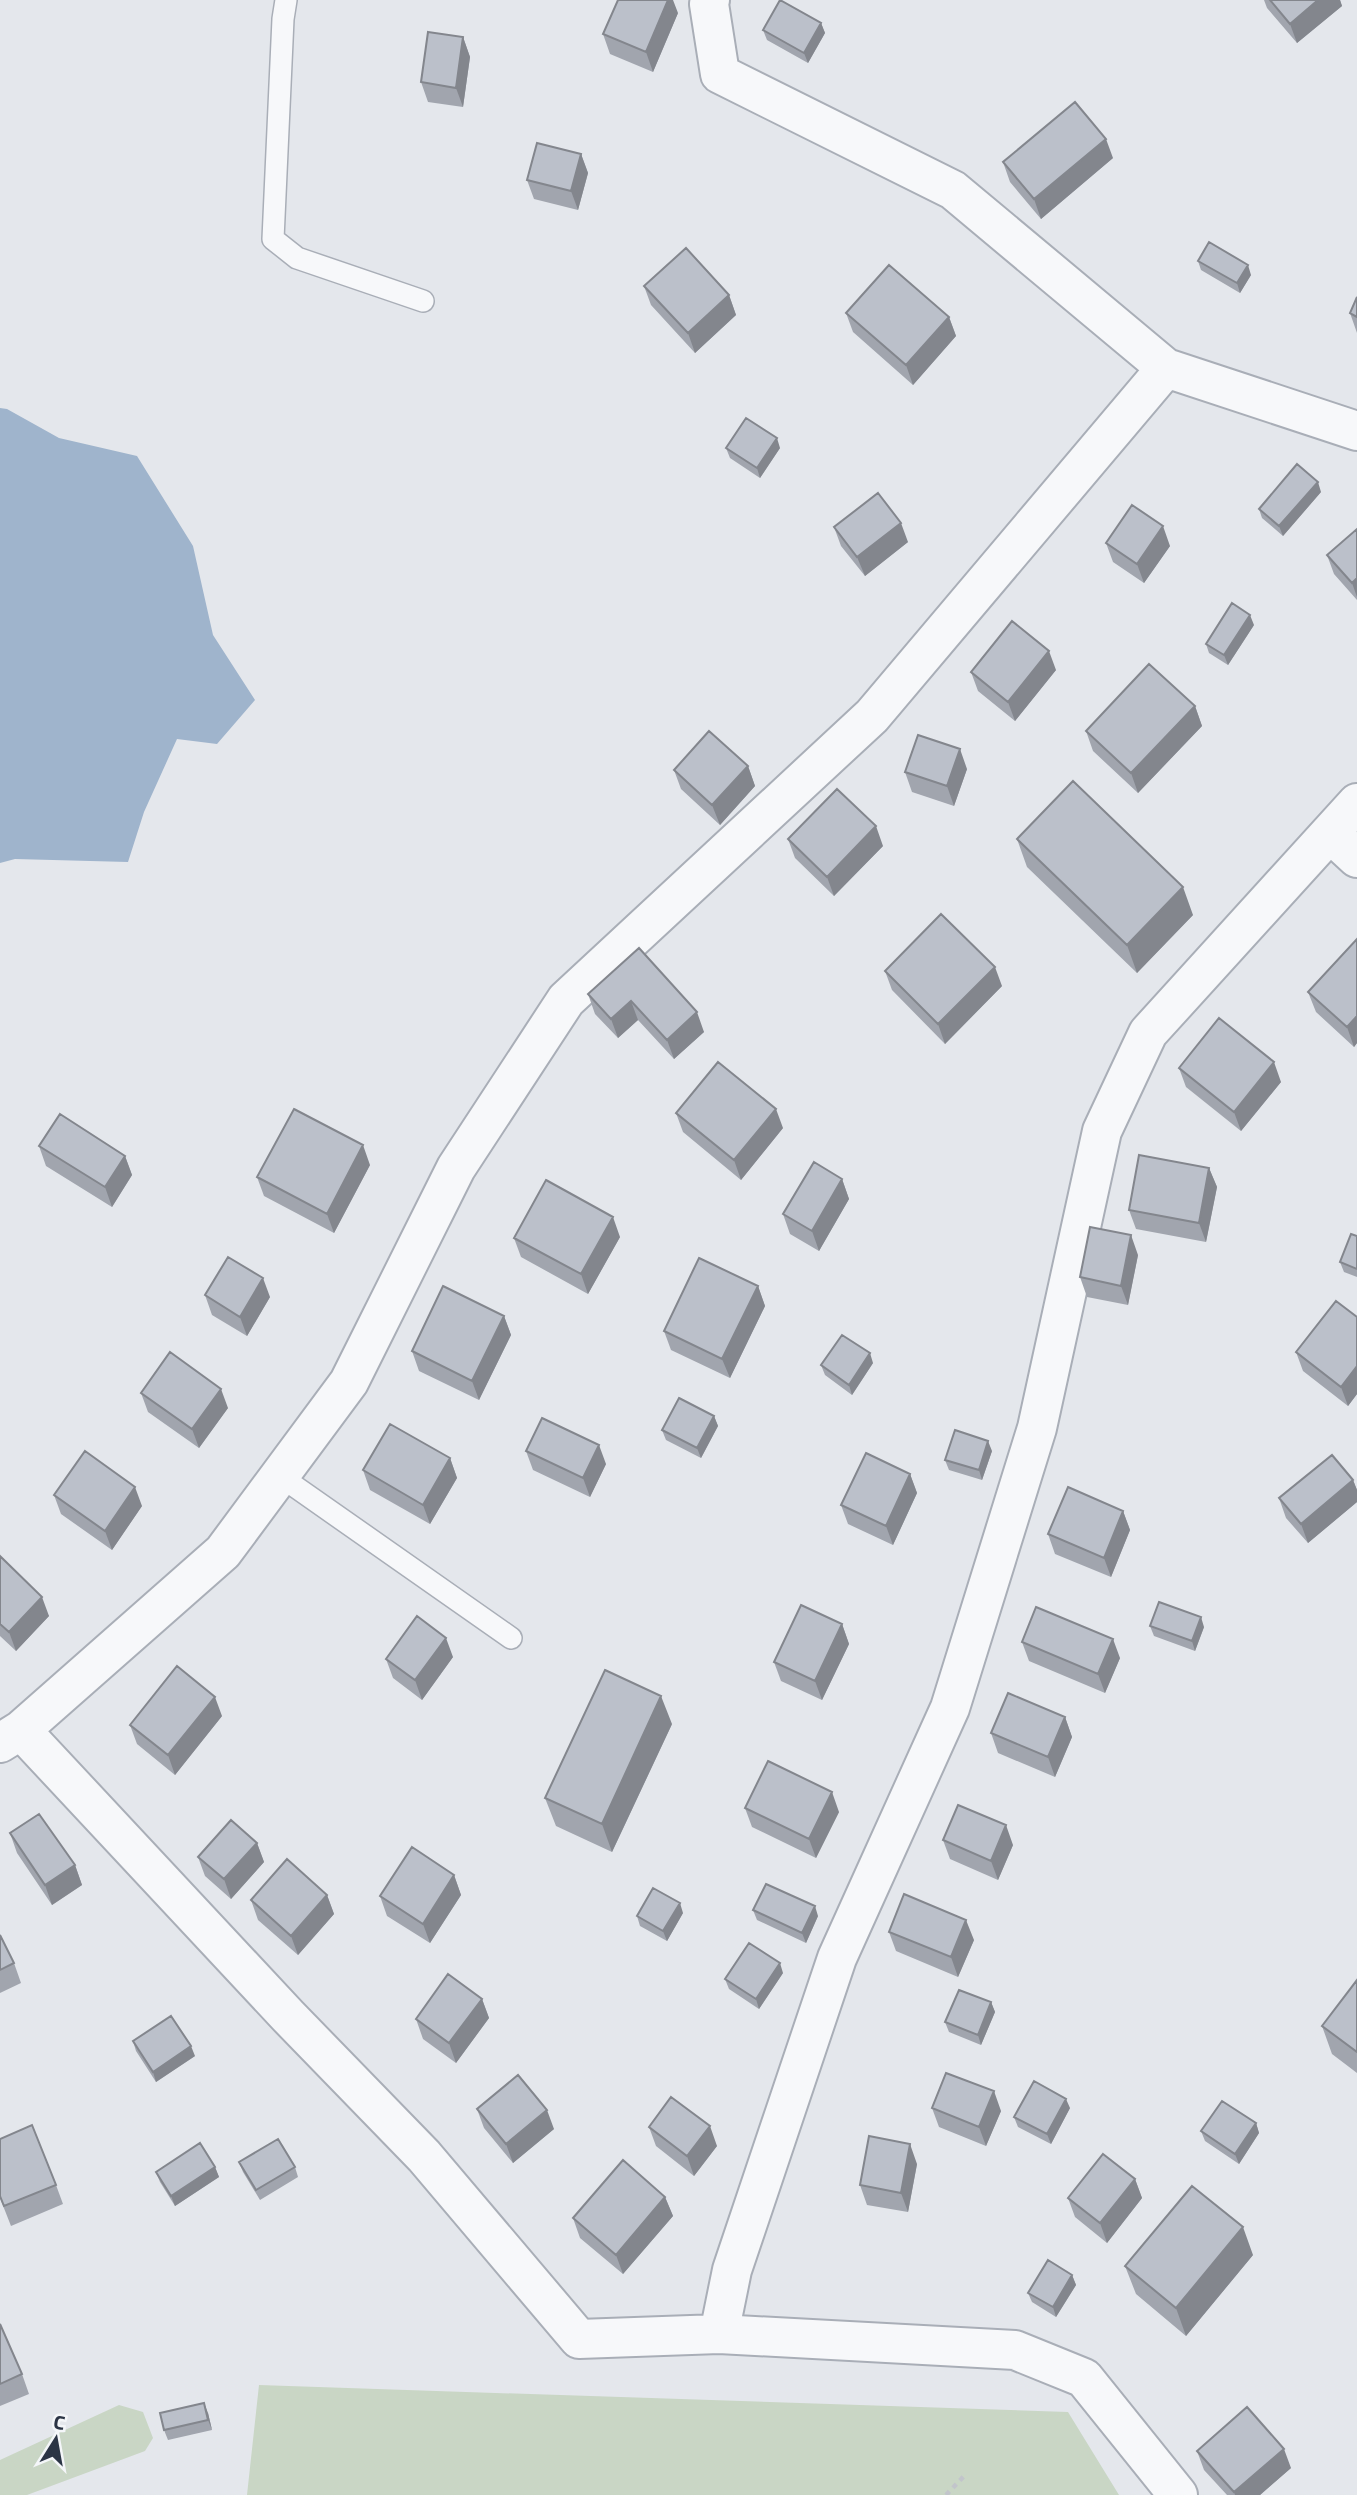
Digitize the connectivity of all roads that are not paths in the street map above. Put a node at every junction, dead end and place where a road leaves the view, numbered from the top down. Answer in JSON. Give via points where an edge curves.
{"nodes":[{"id":1,"x":286,"y":0,"type":"edge"},
{"id":2,"x":710,"y":0,"type":"edge"},
{"id":3,"x":423,"y":301,"type":"dead end"},
{"id":4,"x":1167,"y":368,"type":"junction"},
{"id":5,"x":1357,"y":431,"type":"edge"},
{"id":6,"x":1357,"y":803,"type":"edge"},
{"id":7,"x":1344,"y":846,"type":"edge"},
{"id":8,"x":280,"y":1476,"type":"junction"},
{"id":9,"x":511,"y":1638,"type":"dead end"},
{"id":10,"x":11,"y":1737,"type":"edge"},
{"id":11,"x":719,"y":2334,"type":"junction"},
{"id":12,"x":1178,"y":2495,"type":"edge"}],
"edges":[{"from":1,"to":3,"type":"lane","via":[[273,239],[297,258]]},
{"from":2,"to":4,"type":"street","via":[[720,74],[953,190]]},
{"from":4,"to":5,"type":"street"},
{"from":4,"to":8,"type":"street","via":[[872,716],[566,1000],[456,1168],[349,1382]]},
{"from":6,"to":7,"type":"street"},
{"from":7,"to":11,"type":"street","via":[[1148,1033],[1102,1131],[1037,1428],[950,1708],[837,1958],[732,2270]]},
{"from":8,"to":9,"type":"lane"},
{"from":8,"to":10,"type":"street","via":[[223,1552]]},
{"from":10,"to":11,"type":"street","via":[[424,2156],[579,2339]]},
{"from":11,"to":12,"type":"street","via":[[1015,2350],[1084,2378]]}]}
